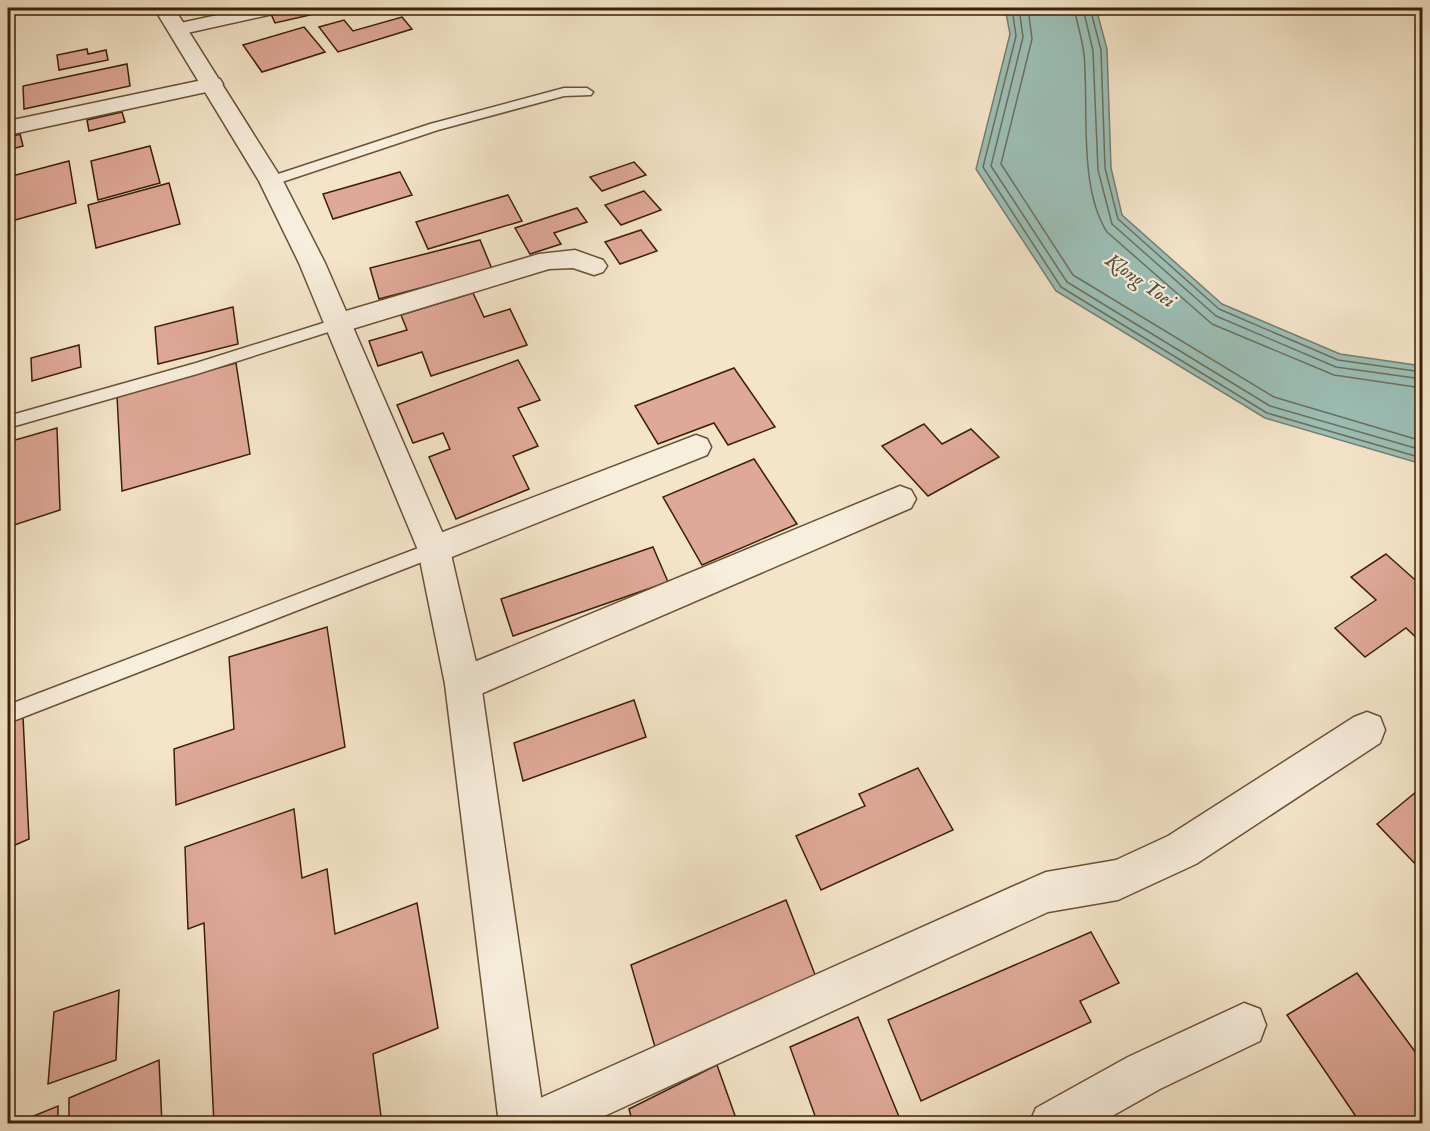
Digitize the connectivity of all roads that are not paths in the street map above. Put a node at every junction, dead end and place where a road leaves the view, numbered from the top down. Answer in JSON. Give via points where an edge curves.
{"nodes":[{"id":1,"x":275,"y":8,"type":"edge"},
{"id":2,"x":171,"y":18,"type":"edge"},
{"id":3,"x":212,"y":84,"type":"junction"},
{"id":4,"x":587,"y":92,"type":"dead end"},
{"id":5,"x":8,"y":128,"type":"edge"},
{"id":6,"x":271,"y":181,"type":"junction"},
{"id":7,"x":594,"y":266,"type":"dead end"},
{"id":8,"x":339,"y":323,"type":"junction"},
{"id":9,"x":8,"y":422,"type":"edge"},
{"id":10,"x":696,"y":447,"type":"dead end"},
{"id":11,"x":900,"y":499,"type":"dead end"},
{"id":12,"x":434,"y":550,"type":"junction"},
{"id":13,"x":463,"y":684,"type":"junction"},
{"id":14,"x":8,"y":714,"type":"edge"},
{"id":15,"x":1367,"y":730,"type":"dead end"},
{"id":16,"x":1244,"y":1025,"type":"dead end"},
{"id":17,"x":522,"y":1124,"type":"edge"},
{"id":18,"x":534,"y":1124,"type":"edge"},
{"id":19,"x":1052,"y":1124,"type":"edge"}],
"edges":[{"from":1,"to":2,"type":"street"},
{"from":2,"to":3,"type":"street"},
{"from":3,"to":5,"type":"street"},
{"from":3,"to":6,"type":"street"},
{"from":4,"to":6,"type":"lane","via":[[564,92],[434,128]]},
{"from":6,"to":8,"type":"street"},
{"from":7,"to":8,"type":"street","via":[[575,259],[548,261]]},
{"from":8,"to":9,"type":"lane"},
{"from":8,"to":12,"type":"street"},
{"from":10,"to":12,"type":"street"},
{"from":11,"to":13,"type":"street"},
{"from":12,"to":13,"type":"street"},
{"from":12,"to":14,"type":"lane"},
{"from":13,"to":17,"type":"street"},
{"from":15,"to":18,"type":"street","via":[[1182,850],[1118,880],[1046,892]]},
{"from":16,"to":19,"type":"street","via":[[1144,1073]]}]}
